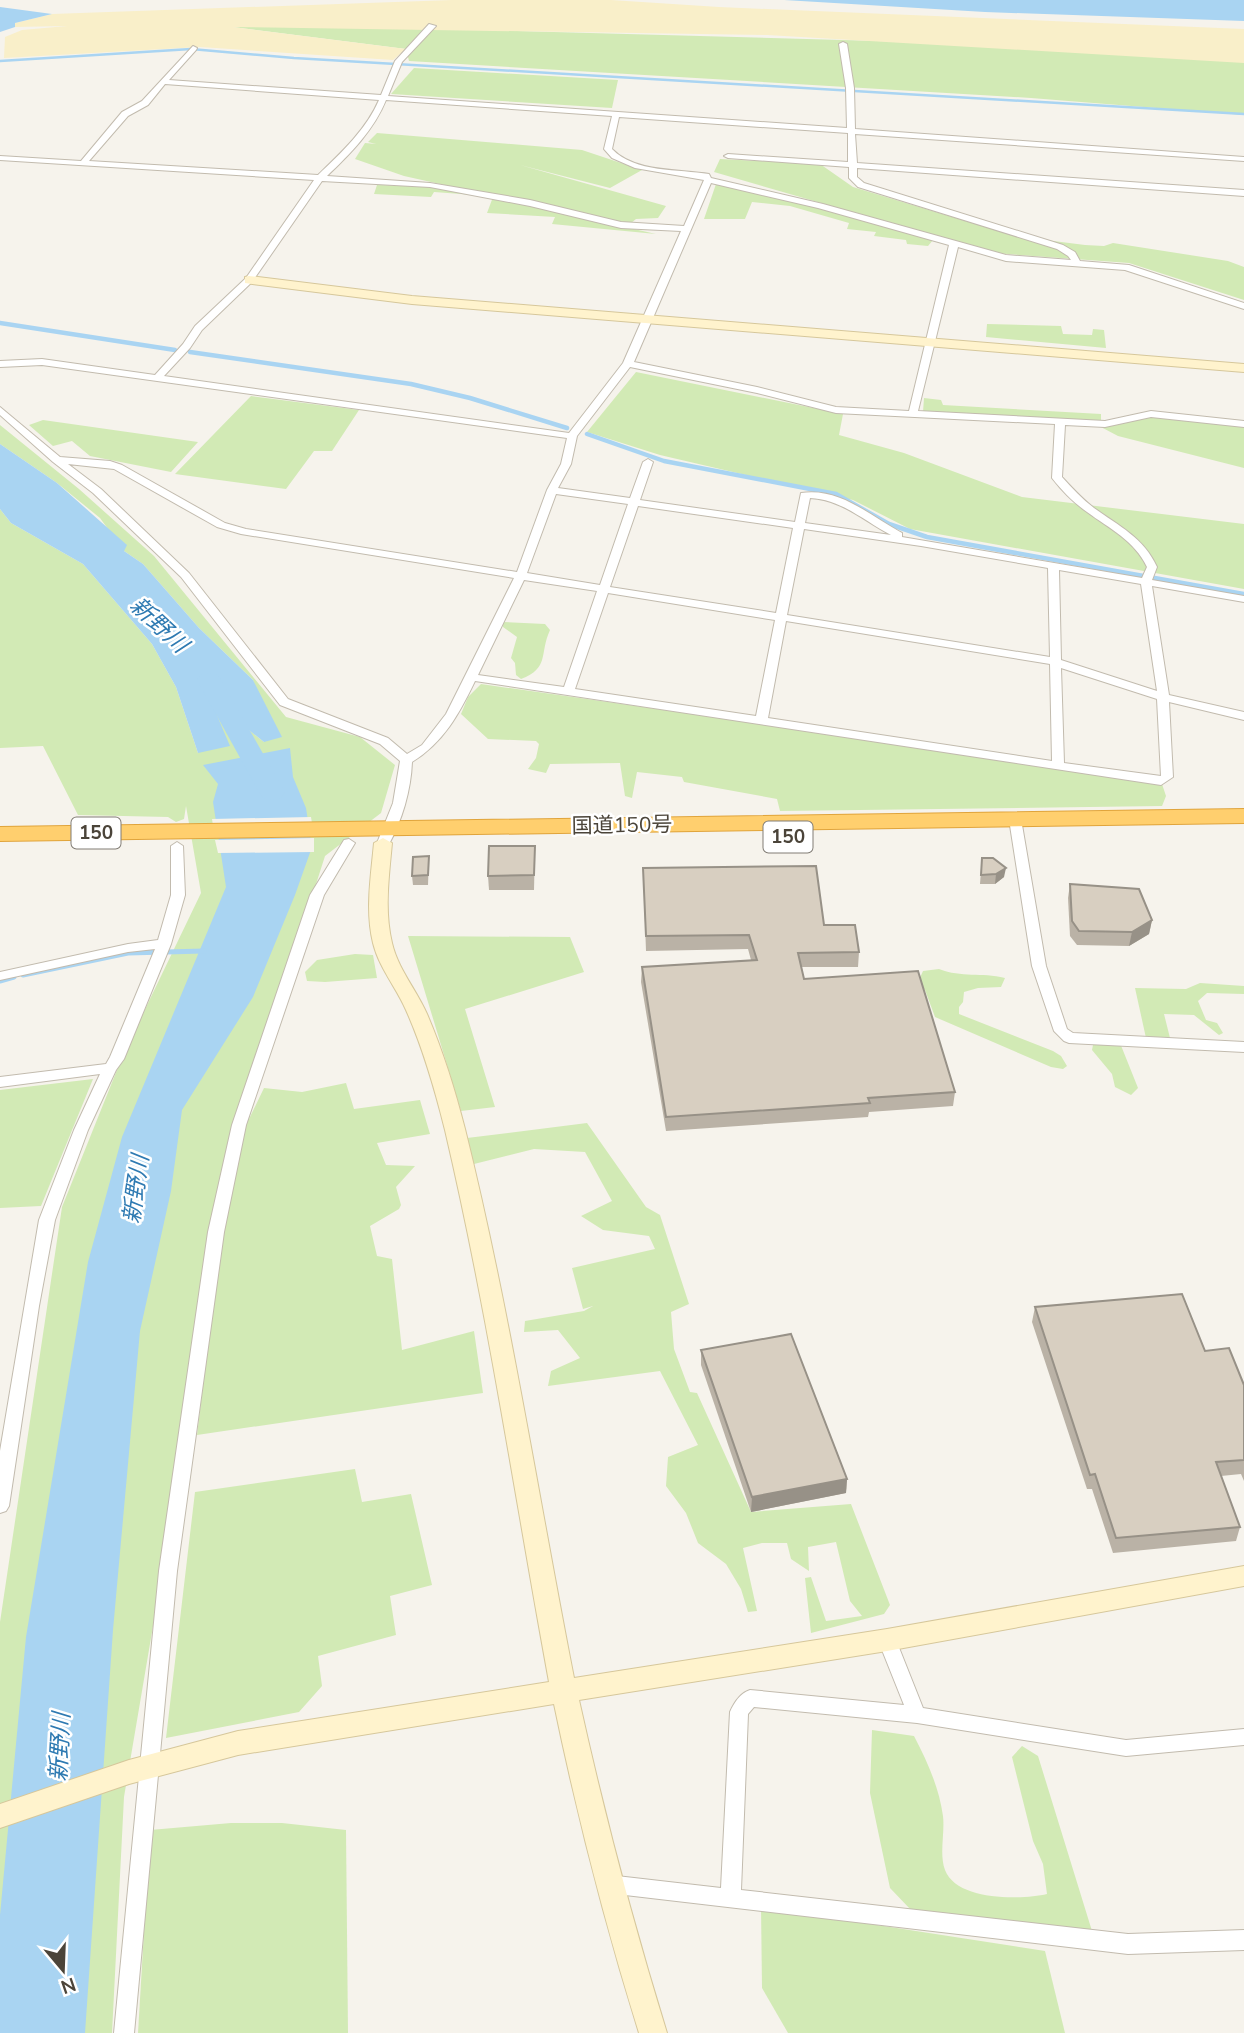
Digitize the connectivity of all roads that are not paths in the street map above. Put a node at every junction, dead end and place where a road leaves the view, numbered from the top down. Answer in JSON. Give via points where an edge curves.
{"nodes":[{"id":1,"x":432,"y":26,"type":"dead end"},
{"id":2,"x":843,"y":44,"type":"dead end"},
{"id":3,"x":191,"y":50,"type":"dead end"},
{"id":4,"x":163,"y":82,"type":"junction"},
{"id":5,"x":383,"y":98,"type":"junction"},
{"id":6,"x":616,"y":114,"type":"junction"},
{"id":7,"x":850,"y":130,"type":"junction"},
{"id":8,"x":728,"y":156,"type":"dead end"},
{"id":9,"x":0,"y":158,"type":"edge"},
{"id":10,"x":1244,"y":159,"type":"edge"},
{"id":11,"x":83,"y":163,"type":"junction"},
{"id":12,"x":851,"y":164,"type":"junction"},
{"id":13,"x":320,"y":178,"type":"junction"},
{"id":14,"x":708,"y":180,"type":"junction"},
{"id":15,"x":1244,"y":193,"type":"edge"},
{"id":16,"x":687,"y":229,"type":"junction"},
{"id":17,"x":954,"y":244,"type":"junction"},
{"id":18,"x":1076,"y":262,"type":"junction"},
{"id":19,"x":249,"y":280,"type":"junction"},
{"id":20,"x":1244,"y":306,"type":"edge"},
{"id":21,"x":649,"y":320,"type":"junction"},
{"id":22,"x":929,"y":342,"type":"junction"},
{"id":23,"x":0,"y":363,"type":"edge"},
{"id":24,"x":628,"y":364,"type":"junction"},
{"id":25,"x":1244,"y":368,"type":"edge"},
{"id":26,"x":158,"y":377,"type":"junction"},
{"id":27,"x":0,"y":410,"type":"edge"},
{"id":28,"x":913,"y":413,"type":"junction"},
{"id":29,"x":1060,"y":423,"type":"junction"},
{"id":30,"x":1244,"y":424,"type":"edge"},
{"id":31,"x":572,"y":436,"type":"junction"},
{"id":32,"x":57,"y":460,"type":"junction"},
{"id":33,"x":648,"y":462,"type":"dead end"},
{"id":34,"x":552,"y":490,"type":"junction"},
{"id":35,"x":635,"y":501,"type":"junction"},
{"id":36,"x":799,"y":525,"type":"junction"},
{"id":37,"x":921,"y":543,"type":"junction"},
{"id":38,"x":1053,"y":565,"type":"junction"},
{"id":39,"x":520,"y":575,"type":"junction"},
{"id":40,"x":1148,"y":577,"type":"junction"},
{"id":41,"x":604,"y":588,"type":"junction"},
{"id":42,"x":1244,"y":599,"type":"edge"},
{"id":43,"x":780,"y":616,"type":"junction"},
{"id":44,"x":1057,"y":663,"type":"junction"},
{"id":45,"x":471,"y":677,"type":"junction"},
{"id":46,"x":568,"y":692,"type":"junction"},
{"id":47,"x":1161,"y":697,"type":"junction"},
{"id":48,"x":1244,"y":716,"type":"edge"},
{"id":49,"x":761,"y":721,"type":"junction"},
{"id":50,"x":407,"y":760,"type":"junction"},
{"id":51,"x":1058,"y":766,"type":"junction"},
{"id":52,"x":1244,"y":816,"type":"edge"},
{"id":53,"x":1016,"y":827,"type":"junction"},
{"id":54,"x":1244,"y":831,"type":"edge"},
{"id":55,"x":0,"y":834,"type":"edge"},
{"id":56,"x":387,"y":835,"type":"junction"},
{"id":57,"x":338,"y":839,"type":"junction"},
{"id":58,"x":186,"y":841,"type":"junction"},
{"id":59,"x":0,"y":846,"type":"edge"},
{"id":60,"x":164,"y":944,"type":"junction"},
{"id":61,"x":0,"y":976,"type":"edge"},
{"id":62,"x":1244,"y":1047,"type":"edge"},
{"id":63,"x":110,"y":1068,"type":"junction"},
{"id":64,"x":0,"y":1082,"type":"edge"},
{"id":65,"x":0,"y":1506,"type":"edge"},
{"id":66,"x":1244,"y":1576,"type":"edge"},
{"id":67,"x":887,"y":1640,"type":"junction"},
{"id":68,"x":565,"y":1692,"type":"junction"},
{"id":69,"x":917,"y":1715,"type":"junction"},
{"id":70,"x":1244,"y":1737,"type":"edge"},
{"id":71,"x":140,"y":1769,"type":"junction"},
{"id":72,"x":0,"y":1816,"type":"edge"},
{"id":73,"x":606,"y":1884,"type":"junction"},
{"id":74,"x":731,"y":1899,"type":"junction"},
{"id":75,"x":1244,"y":1940,"type":"edge"},
{"id":76,"x":124,"y":2033,"type":"edge"},
{"id":77,"x":653,"y":2033,"type":"edge"}],
"edges":[{"from":1,"to":5,"type":"street","via":[[398,63]]},
{"from":2,"to":7,"type":"street"},
{"from":3,"to":4,"type":"street"},
{"from":4,"to":5,"type":"street"},
{"from":4,"to":11,"type":"street","via":[[145,103],[125,114]]},
{"from":5,"to":6,"type":"street"},
{"from":5,"to":13,"type":"street","via":[[351,148]]},
{"from":6,"to":7,"type":"street"},
{"from":6,"to":14,"type":"street","via":[[608,149],[611,154],[640,166],[706,176]]},
{"from":7,"to":10,"type":"street"},
{"from":7,"to":12,"type":"street"},
{"from":8,"to":12,"type":"street"},
{"from":9,"to":11,"type":"street"},
{"from":11,"to":13,"type":"street"},
{"from":12,"to":15,"type":"street"},
{"from":12,"to":18,"type":"street","via":[[853,178],[861,185],[1060,247]]},
{"from":13,"to":16,"type":"street","via":[[430,186],[621,225]]},
{"from":13,"to":19,"type":"street"},
{"from":14,"to":16,"type":"street"},
{"from":14,"to":17,"type":"street"},
{"from":16,"to":21,"type":"street"},
{"from":17,"to":18,"type":"street","via":[[1006,258]]},
{"from":17,"to":22,"type":"street"},
{"from":18,"to":20,"type":"street","via":[[1139,270]]},
{"from":19,"to":21,"type":"street"},
{"from":19,"to":26,"type":"street","via":[[198,328]]},
{"from":21,"to":22,"type":"street"},
{"from":21,"to":24,"type":"street"},
{"from":22,"to":25,"type":"street"},
{"from":22,"to":28,"type":"street"},
{"from":23,"to":26,"type":"street","via":[[42,362]]},
{"from":24,"to":28,"type":"street","via":[[836,410]]},
{"from":24,"to":31,"type":"street"},
{"from":26,"to":31,"type":"street"},
{"from":27,"to":32,"type":"street"},
{"from":28,"to":29,"type":"street"},
{"from":29,"to":30,"type":"street","via":[[1105,424],[1151,414]]},
{"from":29,"to":40,"type":"street","via":[[1057,478],[1085,506],[1138,543],[1152,567]]},
{"from":31,"to":34,"type":"street","via":[[566,464]]},
{"from":32,"to":39,"type":"street","via":[[118,467],[221,525],[245,531]]},
{"from":32,"to":50,"type":"street","via":[[97,491],[185,575],[284,702],[384,741]]},
{"from":33,"to":35,"type":"street"},
{"from":34,"to":35,"type":"street"},
{"from":34,"to":39,"type":"street"},
{"from":35,"to":36,"type":"street"},
{"from":35,"to":41,"type":"street"},
{"from":36,"to":37,"type":"street"},
{"from":36,"to":37,"type":"street","via":[[805,495],[817,495],[847,502],[873,524]]},
{"from":36,"to":43,"type":"street"},
{"from":37,"to":38,"type":"street"},
{"from":38,"to":40,"type":"street"},
{"from":38,"to":44,"type":"street"},
{"from":39,"to":41,"type":"street"},
{"from":39,"to":45,"type":"street"},
{"from":40,"to":42,"type":"street"},
{"from":40,"to":47,"type":"street"},
{"from":41,"to":43,"type":"street"},
{"from":41,"to":46,"type":"street"},
{"from":43,"to":44,"type":"street"},
{"from":43,"to":49,"type":"street"},
{"from":44,"to":47,"type":"street"},
{"from":44,"to":51,"type":"street"},
{"from":45,"to":46,"type":"street"},
{"from":45,"to":50,"type":"street","via":[[441,730],[426,748]]},
{"from":46,"to":49,"type":"street"},
{"from":47,"to":48,"type":"street"},
{"from":47,"to":51,"type":"street","via":[[1167,777],[1161,781]]},
{"from":49,"to":51,"type":"street"},
{"from":50,"to":56,"type":"street"},
{"from":52,"to":53,"type":"highway","name":"国道150号","number":"150"},
{"from":53,"to":54,"type":"highway","name":"国道150号","number":"150"},
{"from":53,"to":56,"type":"highway","name":"国道150号","number":"150"},
{"from":53,"to":62,"type":"street","via":[[1039,967],[1061,1031],[1069,1038]]},
{"from":55,"to":58,"type":"highway","name":"国道150号","number":"150"},
{"from":56,"to":57,"type":"highway","name":"国道150号","number":"150"},
{"from":56,"to":68,"type":"street","via":[[377,902],[382,941],[391,969],[417,1013],[454,1128]]},
{"from":57,"to":58,"type":"highway","name":"国道150号","number":"150"},
{"from":57,"to":71,"type":"street","via":[[234,1142],[216,1232],[153,1710]]},
{"from":58,"to":59,"type":"highway","name":"国道150号","number":"150"},
{"from":58,"to":60,"type":"street"},
{"from":60,"to":61,"type":"street"},
{"from":60,"to":63,"type":"street"},
{"from":63,"to":64,"type":"street"},
{"from":63,"to":65,"type":"street","via":[[47,1220]]},
{"from":66,"to":67,"type":"street"},
{"from":67,"to":68,"type":"street"},
{"from":67,"to":69,"type":"street"},
{"from":68,"to":71,"type":"street","via":[[238,1743]]},
{"from":68,"to":73,"type":"street"},
{"from":69,"to":70,"type":"street","via":[[1126,1748]]},
{"from":69,"to":74,"type":"street","via":[[750,1698],[739,1712]]},
{"from":71,"to":72,"type":"street"},
{"from":71,"to":76,"type":"street"},
{"from":73,"to":74,"type":"street"},
{"from":73,"to":77,"type":"street"},
{"from":74,"to":75,"type":"street","via":[[1128,1944]]}]}
